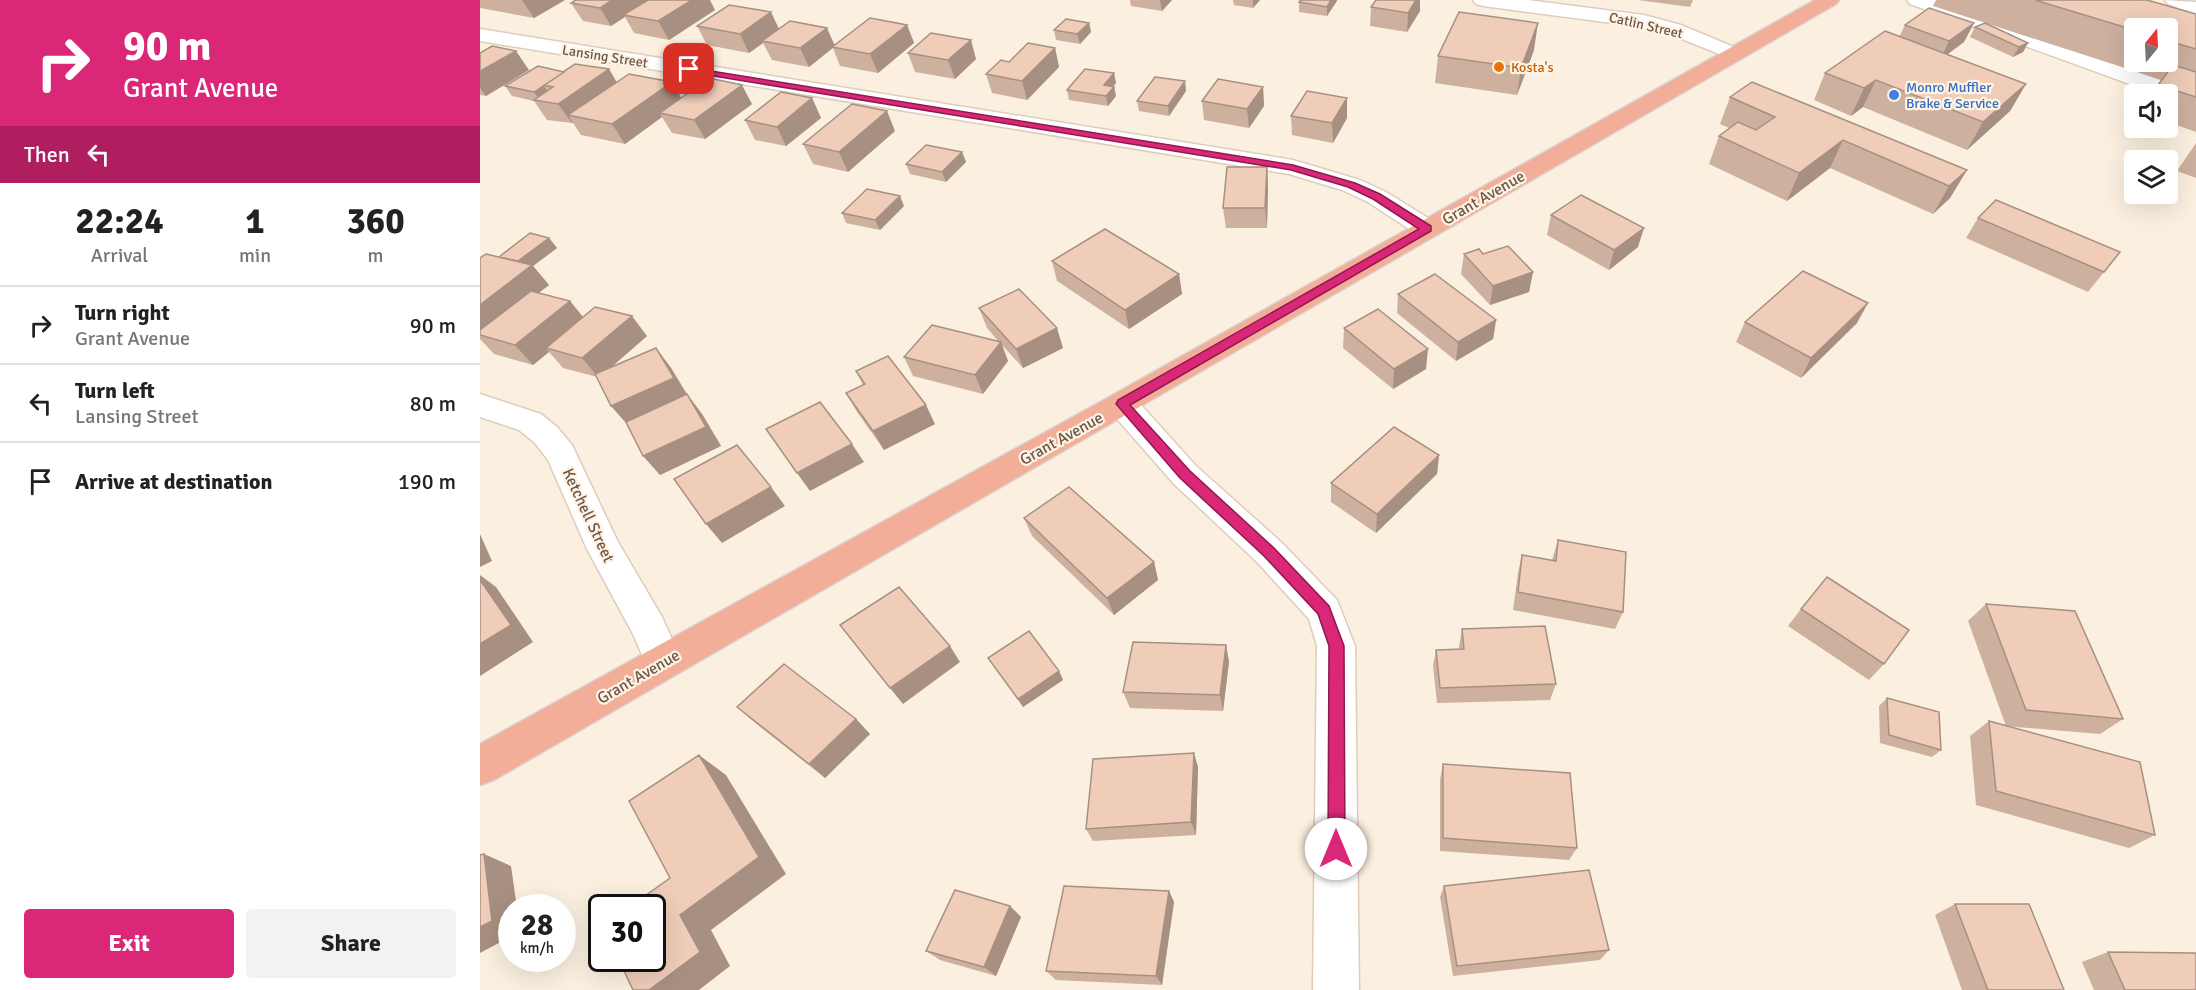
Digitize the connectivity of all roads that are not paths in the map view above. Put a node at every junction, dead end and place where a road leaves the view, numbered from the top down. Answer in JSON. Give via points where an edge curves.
{"nodes":[{"id":1,"x":1484,"y":0,"type":"edge"},
{"id":2,"x":1829,"y":0,"type":"edge"},
{"id":3,"x":1917,"y":0,"type":"edge"},
{"id":4,"x":2175,"y":0,"type":"edge"},
{"id":5,"x":2196,"y":9,"type":"edge"},
{"id":6,"x":480,"y":35,"type":"edge"},
{"id":7,"x":1734,"y":54,"type":"junction"},
{"id":8,"x":2196,"y":101,"type":"edge"},
{"id":9,"x":1427,"y":229,"type":"junction"},
{"id":10,"x":1122,"y":404,"type":"junction"},
{"id":11,"x":480,"y":405,"type":"edge"},
{"id":12,"x":663,"y":662,"type":"junction"},
{"id":13,"x":480,"y":766,"type":"edge"},
{"id":14,"x":1336,"y":990,"type":"edge"}],
"edges":[{"from":1,"to":7,"type":"street","name":"Catlin Street","via":[[1644,21]]},
{"from":2,"to":7,"type":"highway","name":"Grant Avenue"},
{"from":3,"to":8,"type":"street"},
{"from":4,"to":5,"type":"street"},
{"from":6,"to":9,"type":"street","name":"Lansing Street","via":[[1293,168],[1352,185]]},
{"from":7,"to":9,"type":"highway","name":"Grant Avenue"},
{"from":9,"to":10,"type":"highway","name":"Grant Avenue"},
{"from":10,"to":12,"type":"highway","name":"Grant Avenue"},
{"from":10,"to":14,"type":"street","via":[[1185,475],[1277,560],[1324,611],[1332,628],[1336,646]]},
{"from":11,"to":12,"type":"street","name":"Ketchell Street","via":[[530,422],[561,454],[604,549],[650,628]]},
{"from":12,"to":13,"type":"highway","name":"Grant Avenue"}]}
